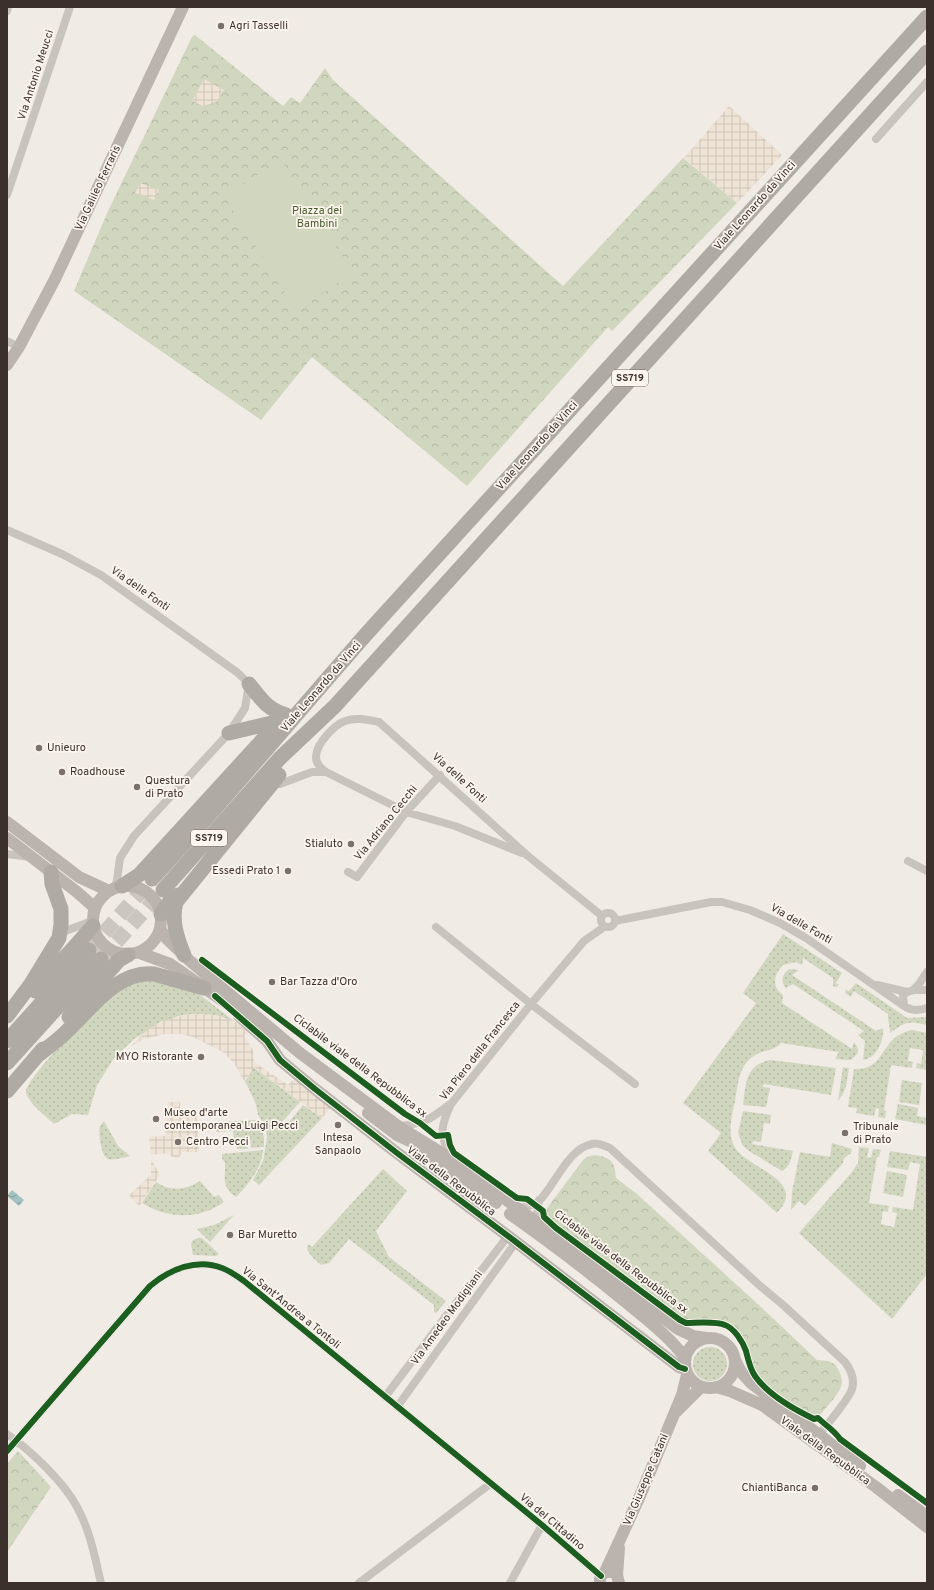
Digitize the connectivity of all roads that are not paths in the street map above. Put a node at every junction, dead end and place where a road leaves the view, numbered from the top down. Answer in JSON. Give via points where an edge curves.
{"nodes":[{"id":1,"x":8,"y":7,"type":"edge"},
{"id":2,"x":70,"y":7,"type":"edge"},
{"id":3,"x":183,"y":7,"type":"edge"},
{"id":4,"x":921,"y":7,"type":"edge"},
{"id":5,"x":7,"y":11,"type":"edge"},
{"id":6,"x":927,"y":16,"type":"edge"},
{"id":7,"x":927,"y":52,"type":"edge"},
{"id":8,"x":891,"y":56,"type":"junction"},
{"id":9,"x":927,"y":82,"type":"edge"},
{"id":10,"x":876,"y":139,"type":"dead end"},
{"id":11,"x":7,"y":196,"type":"edge"},
{"id":12,"x":7,"y":341,"type":"edge"},
{"id":13,"x":19,"y":348,"type":"junction"},
{"id":14,"x":7,"y":365,"type":"edge"},
{"id":15,"x":7,"y":530,"type":"edge"},
{"id":16,"x":249,"y":684,"type":"junction"},
{"id":17,"x":302,"y":706,"type":"junction"},
{"id":18,"x":335,"y":706,"type":"junction"},
{"id":19,"x":283,"y":718,"type":"junction"},
{"id":20,"x":230,"y":733,"type":"junction"},
{"id":21,"x":326,"y":772,"type":"junction"},
{"id":22,"x":440,"y":775,"type":"junction"},
{"id":23,"x":272,"y":782,"type":"junction"},
{"id":24,"x":406,"y":812,"type":"junction"},
{"id":25,"x":7,"y":822,"type":"edge"},
{"id":26,"x":7,"y":838,"type":"edge"},
{"id":27,"x":7,"y":854,"type":"edge"},
{"id":28,"x":528,"y":856,"type":"junction"},
{"id":29,"x":32,"y":858,"type":"junction"},
{"id":30,"x":908,"y":861,"type":"dead end"},
{"id":31,"x":927,"y":870,"type":"edge"},
{"id":32,"x":51,"y":872,"type":"junction"},
{"id":33,"x":348,"y":872,"type":"dead end"},
{"id":34,"x":152,"y":879,"type":"tunnel mouth"},
{"id":35,"x":115,"y":888,"type":"junction"},
{"id":36,"x":186,"y":889,"type":"junction"},
{"id":37,"x":163,"y":890,"type":"tunnel mouth"},
{"id":38,"x":95,"y":908,"type":"junction"},
{"id":39,"x":161,"y":914,"type":"junction"},
{"id":40,"x":602,"y":916,"type":"junction"},
{"id":41,"x":615,"y":921,"type":"junction"},
{"id":42,"x":93,"y":924,"type":"junction"},
{"id":43,"x":436,"y":927,"type":"dead end"},
{"id":44,"x":604,"y":927,"type":"junction"},
{"id":45,"x":160,"y":929,"type":"junction"},
{"id":46,"x":60,"y":933,"type":"junction"},
{"id":47,"x":134,"y":954,"type":"junction"},
{"id":48,"x":184,"y":955,"type":"junction"},
{"id":49,"x":927,"y":972,"type":"edge"},
{"id":50,"x":874,"y":984,"type":"junction"},
{"id":51,"x":927,"y":990,"type":"edge"},
{"id":52,"x":910,"y":991,"type":"junction"},
{"id":53,"x":210,"y":992,"type":"junction"},
{"id":54,"x":531,"y":1004,"type":"junction"},
{"id":55,"x":904,"y":1006,"type":"junction"},
{"id":56,"x":927,"y":1009,"type":"edge"},
{"id":57,"x":7,"y":1016,"type":"edge"},
{"id":58,"x":7,"y":1023,"type":"edge"},
{"id":59,"x":7,"y":1041,"type":"edge"},
{"id":60,"x":37,"y":1056,"type":"junction"},
{"id":61,"x":7,"y":1063,"type":"edge"},
{"id":62,"x":635,"y":1084,"type":"dead end"},
{"id":63,"x":7,"y":1091,"type":"edge"},
{"id":64,"x":451,"y":1104,"type":"junction"},
{"id":65,"x":398,"y":1126,"type":"junction"},
{"id":66,"x":450,"y":1158,"type":"junction"},
{"id":67,"x":539,"y":1200,"type":"junction"},
{"id":68,"x":517,"y":1208,"type":"junction"},
{"id":69,"x":540,"y":1224,"type":"junction"},
{"id":70,"x":512,"y":1239,"type":"junction"},
{"id":71,"x":706,"y":1338,"type":"junction"},
{"id":72,"x":735,"y":1360,"type":"junction"},
{"id":73,"x":686,"y":1368,"type":"junction"},
{"id":74,"x":403,"y":1374,"type":"junction"},
{"id":75,"x":415,"y":1382,"type":"junction"},
{"id":76,"x":701,"y":1387,"type":"junction"},
{"id":77,"x":716,"y":1387,"type":"junction"},
{"id":78,"x":385,"y":1397,"type":"junction"},
{"id":79,"x":396,"y":1407,"type":"junction"},
{"id":80,"x":674,"y":1414,"type":"junction"},
{"id":81,"x":7,"y":1434,"type":"edge"},
{"id":82,"x":819,"y":1435,"type":"junction"},
{"id":83,"x":16,"y":1440,"type":"junction"},
{"id":84,"x":7,"y":1451,"type":"edge"},
{"id":85,"x":490,"y":1484,"type":"junction"},
{"id":86,"x":911,"y":1504,"type":"junction"},
{"id":87,"x":927,"y":1512,"type":"edge"},
{"id":88,"x":927,"y":1516,"type":"edge"},
{"id":89,"x":542,"y":1525,"type":"junction"},
{"id":90,"x":927,"y":1527,"type":"edge"},
{"id":91,"x":619,"y":1545,"type":"junction"},
{"id":92,"x":602,"y":1577,"type":"edge"},
{"id":93,"x":618,"y":1579,"type":"edge"},
{"id":94,"x":101,"y":1583,"type":"edge"},
{"id":95,"x":359,"y":1583,"type":"edge"},
{"id":96,"x":510,"y":1583,"type":"edge"}],
"edges":[{"from":1,"to":5,"type":"street"},
{"from":2,"to":11,"type":"street","name":"Via Antonio Meucci"},
{"from":3,"to":13,"type":"main road","name":"Via Galileo Ferraris","via":[[55,279]]},
{"from":4,"to":8,"type":"highway"},
{"from":6,"to":8,"type":"highway","name":"Viale Leonardo da Vinci","number":"SS719"},
{"from":7,"to":18,"type":"highway","name":"Viale Leonardo da Vinci","number":"SS719"},
{"from":8,"to":17,"type":"highway","name":"Viale Leonardo da Vinci","number":"SS719"},
{"from":9,"to":10,"type":"street"},
{"from":12,"to":13,"type":"street"},
{"from":13,"to":14,"type":"main road","name":"Via Galileo Ferraris"},
{"from":15,"to":16,"type":"street","name":"Via delle Fonti","via":[[62,554],[101,575],[238,673]]},
{"from":16,"to":19,"type":"highway","via":[[266,706]]},
{"from":16,"to":20,"type":"street","via":[[245,708]]},
{"from":17,"to":19,"type":"highway"},
{"from":17,"to":34,"type":"highway","name":"Viale Leonardo da Vinci","number":"SS719","via":[[244,777]]},
{"from":18,"to":23,"type":"highway"},
{"from":18,"to":37,"type":"highway","name":"Viale Leonardo da Vinci","number":"SS719","via":[[280,758]]},
{"from":19,"to":20,"type":"highway"},
{"from":19,"to":35,"type":"highway","via":[[139,875]]},
{"from":20,"to":35,"type":"street","via":[[134,836],[120,858]]},
{"from":21,"to":22,"type":"street","name":"Via delle Fonti","via":[[318,764],[316,756],[327,734],[344,721],[363,719],[379,722]]},
{"from":21,"to":23,"type":"street","via":[[312,772],[280,784]]},
{"from":21,"to":24,"type":"street"},
{"from":22,"to":24,"type":"street","name":"Via Adriano Cecchi"},
{"from":22,"to":28,"type":"street","name":"Via delle Fonti"},
{"from":23,"to":36,"type":"highway"},
{"from":24,"to":28,"type":"street","via":[[455,826]]},
{"from":24,"to":33,"type":"street","name":"Via Adriano Cecchi","via":[[357,877]]},
{"from":25,"to":35,"type":"main road","via":[[79,877]]},
{"from":26,"to":29,"type":"main road"},
{"from":27,"to":29,"type":"street"},
{"from":28,"to":40,"type":"street","name":"Via delle Fonti"},
{"from":29,"to":32,"type":"main road"},
{"from":30,"to":31,"type":"street"},
{"from":32,"to":38,"type":"main road"},
{"from":32,"to":46,"type":"highway","via":[[60,909]]},
{"from":35,"to":38,"type":"main road","via":[[101,898]]},
{"from":35,"to":39,"type":"main road","via":[[138,888],[149,894]]},
{"from":36,"to":39,"type":"highway","via":[[170,902]]},
{"from":36,"to":48,"type":"highway","via":[[176,902],[174,917]]},
{"from":38,"to":42,"type":"main road"},
{"from":39,"to":45,"type":"main road"},
{"from":40,"to":41,"type":"street","name":"Via delle Fonti","via":[[610,913]]},
{"from":40,"to":44,"type":"street","via":[[600,922]]},
{"from":41,"to":44,"type":"street","name":"Via delle Fonti","via":[[612,926]]},
{"from":41,"to":50,"type":"street","name":"Via delle Fonti","via":[[710,902],[732,904],[780,923]]},
{"from":42,"to":46,"type":"street"},
{"from":42,"to":47,"type":"main road","via":[[103,946],[114,953]]},
{"from":42,"to":58,"type":"highway"},
{"from":43,"to":54,"type":"street","name":"Via Piero della Francesca"},
{"from":44,"to":54,"type":"street","name":"Via Piero della Francesca","via":[[584,941]]},
{"from":45,"to":47,"type":"main road","via":[[151,946]]},
{"from":45,"to":48,"type":"main road","name":"Viale della Repubblica"},
{"from":46,"to":57,"type":"highway","via":[[57,944]]},
{"from":47,"to":53,"type":"main road","name":"Viale della Repubblica","via":[[164,960]]},
{"from":47,"to":60,"type":"highway","via":[[119,960]]},
{"from":48,"to":65,"type":"main road","name":"Viale della Repubblica","via":[[300,1053]]},
{"from":49,"to":52,"type":"street","via":[[919,984]]},
{"from":50,"to":52,"type":"street","name":"Via delle Fonti"},
{"from":50,"to":55,"type":"street","name":"Via delle Fonti"},
{"from":51,"to":52,"type":"street","name":"Via delle Fonti"},
{"from":52,"to":55,"type":"street","via":[[903,995]]},
{"from":53,"to":60,"type":"highway","via":[[154,974],[131,977],[109,991],[66,1033]]},
{"from":53,"to":70,"type":"main road","name":"Viale della Repubblica","via":[[267,1041],[280,1060],[396,1153]]},
{"from":53,"to":73,"type":"main road","name":"Viale della Repubblica","via":[[252,1021],[385,1127],[410,1141],[617,1295],[664,1335]]},
{"from":54,"to":62,"type":"street","name":"Via Piero della Francesca"},
{"from":54,"to":64,"type":"street","name":"Via Piero della Francesca"},
{"from":55,"to":56,"type":"street","name":"Via delle Fonti","via":[[912,1010]]},
{"from":59,"to":61,"type":"highway","via":[[95,955]]},
{"from":60,"to":63,"type":"highway"},
{"from":64,"to":65,"type":"street","via":[[428,1121]]},
{"from":64,"to":66,"type":"street","name":"Via Piero della Francesca","via":[[444,1121],[442,1136]]},
{"from":65,"to":66,"type":"main road","name":"Viale della Repubblica"},
{"from":66,"to":68,"type":"main road","name":"Viale della Repubblica"},
{"from":67,"to":68,"type":"street"},
{"from":67,"to":69,"type":"street","via":[[537,1213]]},
{"from":67,"to":82,"type":"street","via":[[575,1153],[592,1143],[610,1148],[851,1370],[852,1389]]},
{"from":68,"to":69,"type":"main road","name":"Viale della Repubblica"},
{"from":69,"to":71,"type":"main road","name":"Viale della Repubblica","via":[[678,1329],[693,1336]]},
{"from":70,"to":73,"type":"main road","name":"Viale della Repubblica","via":[[679,1367]]},
{"from":70,"to":74,"type":"street","name":"Via Amedeo Modigliani"},
{"from":70,"to":75,"type":"street","name":"Via Amedeo Modigliani"},
{"from":71,"to":72,"type":"main road","name":"Viale della Repubblica","via":[[725,1343]]},
{"from":71,"to":73,"type":"main road","via":[[693,1344],[688,1350]]},
{"from":72,"to":77,"type":"main road","via":[[728,1380]]},
{"from":72,"to":82,"type":"main road","name":"Viale della Repubblica","via":[[751,1383]]},
{"from":73,"to":76,"type":"main road","name":"Viale della Repubblica","via":[[691,1380]]},
{"from":73,"to":80,"type":"main road","name":"Via Giuseppe Catani"},
{"from":74,"to":75,"type":"street"},
{"from":74,"to":78,"type":"street","name":"Via Amedeo Modigliani"},
{"from":75,"to":79,"type":"street","name":"Via Amedeo Modigliani"},
{"from":76,"to":77,"type":"main road","name":"Viale della Repubblica"},
{"from":76,"to":80,"type":"main road"},
{"from":77,"to":90,"type":"main road","name":"Viale della Repubblica","via":[[730,1390],[762,1405]]},
{"from":78,"to":79,"type":"street","name":"Via Sant'Andrea a Tontoli"},
{"from":78,"to":83,"type":"street","name":"Via Sant'Andrea a Tontoli","via":[[244,1281],[221,1268],[197,1264],[171,1271],[150,1286]]},
{"from":79,"to":85,"type":"street","name":"Via Sant'Andrea a Tontoli"},
{"from":80,"to":91,"type":"main road","name":"Via Giuseppe Catani"},
{"from":81,"to":83,"type":"street"},
{"from":82,"to":86,"type":"main road","name":"Viale della Repubblica"},
{"from":83,"to":84,"type":"street","name":"Via Sant'Andrea a Tontoli"},
{"from":83,"to":94,"type":"street","via":[[50,1472],[78,1507],[89,1534]]},
{"from":85,"to":89,"type":"street","name":"Via del Cittadino"},
{"from":85,"to":95,"type":"street"},
{"from":86,"to":87,"type":"main road"},
{"from":86,"to":88,"type":"main road"},
{"from":89,"to":92,"type":"street","name":"Via del Cittadino"},
{"from":89,"to":96,"type":"street"},
{"from":91,"to":92,"type":"main road","name":"Via Giuseppe Catani"},
{"from":91,"to":93,"type":"main road"},
{"from":92,"to":93,"type":"main road","via":[[612,1572]]}]}
